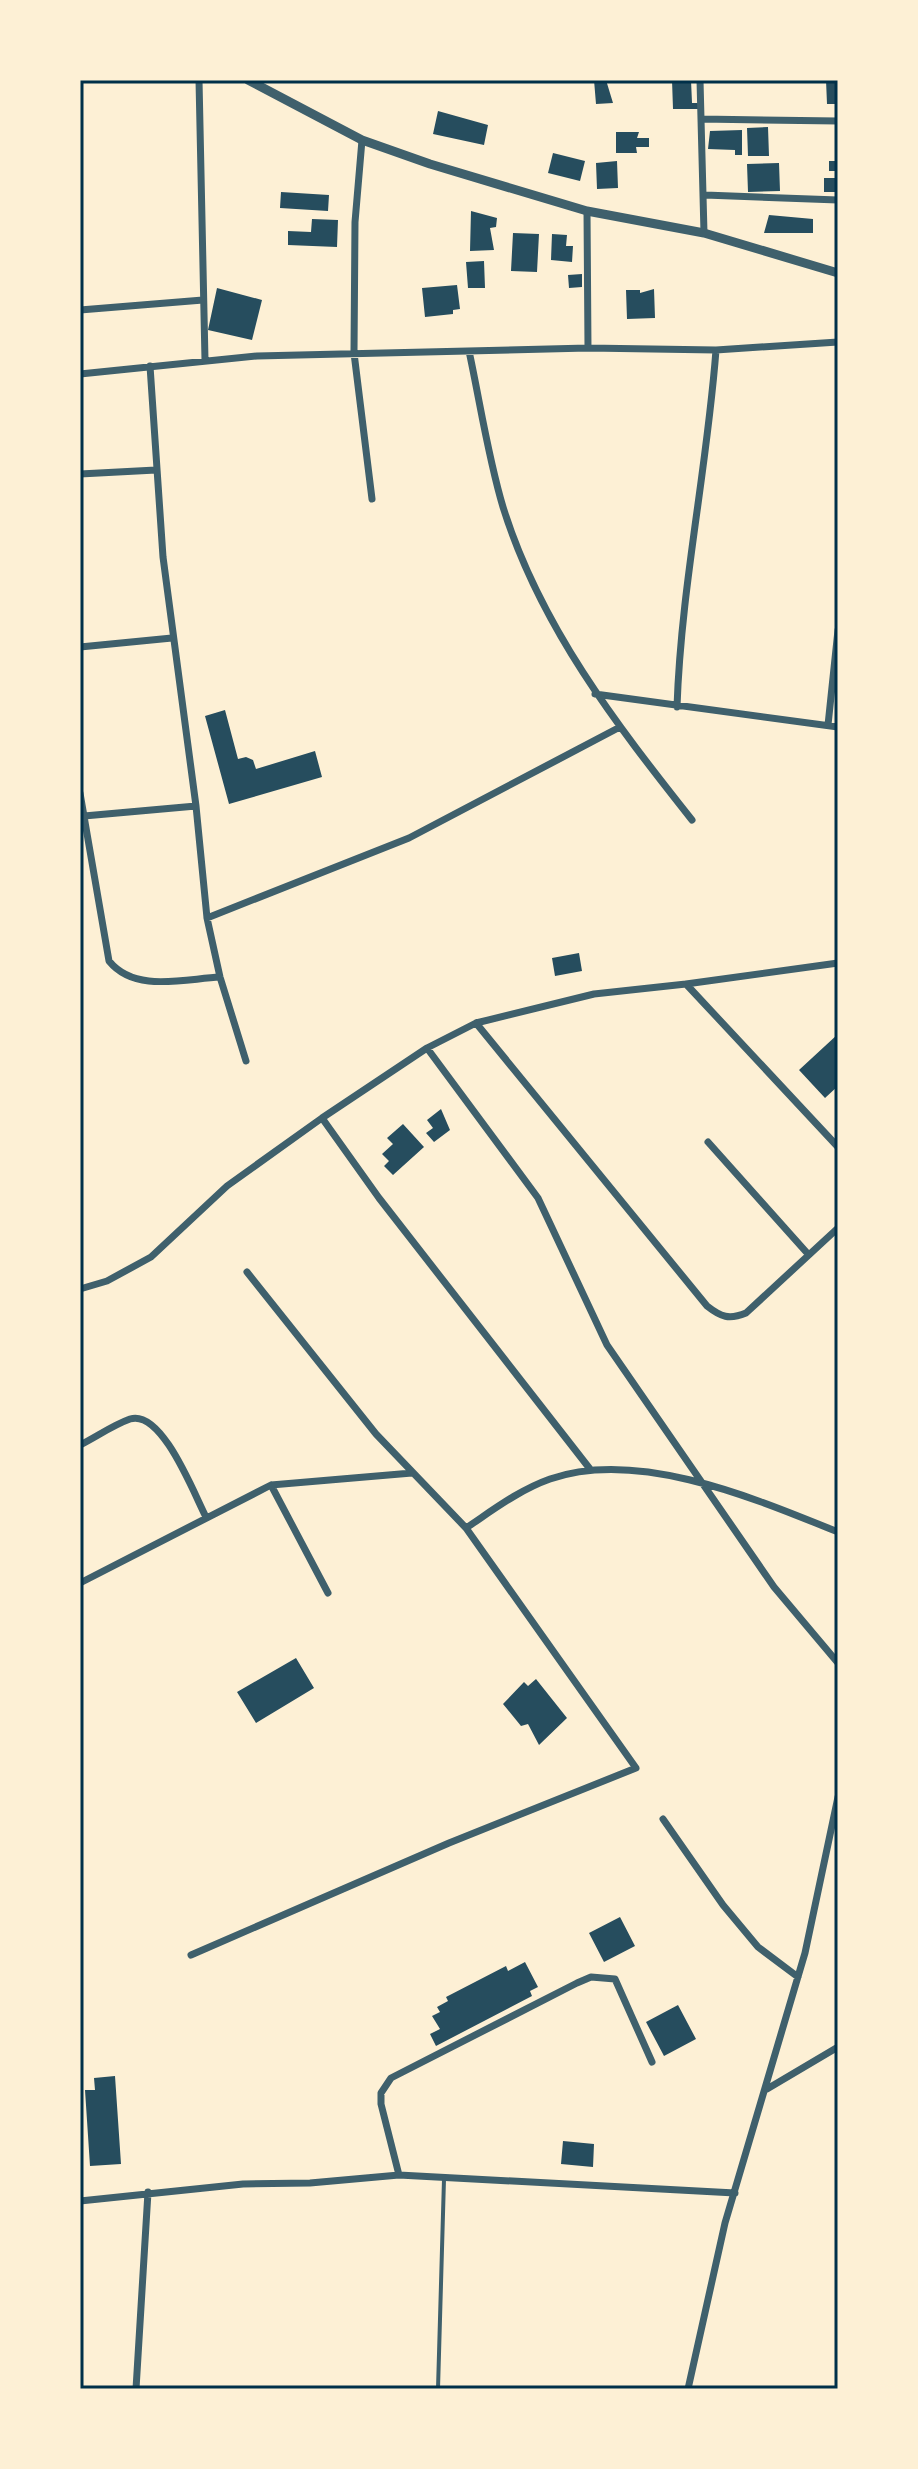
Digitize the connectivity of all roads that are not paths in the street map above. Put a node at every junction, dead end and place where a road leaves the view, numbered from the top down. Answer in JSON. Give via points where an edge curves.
{"nodes":[{"id":1,"x":199,"y":80,"type":"edge"},
{"id":2,"x":248,"y":80,"type":"edge"},
{"id":3,"x":700,"y":80,"type":"edge"},
{"id":4,"x":701,"y":119,"type":"junction"},
{"id":5,"x":838,"y":121,"type":"edge"},
{"id":6,"x":362,"y":140,"type":"junction"},
{"id":7,"x":705,"y":195,"type":"junction"},
{"id":8,"x":838,"y":200,"type":"edge"},
{"id":9,"x":587,"y":211,"type":"junction"},
{"id":10,"x":704,"y":233,"type":"junction"},
{"id":11,"x":838,"y":273,"type":"edge"},
{"id":12,"x":203,"y":300,"type":"junction"},
{"id":13,"x":80,"y":310,"type":"edge"},
{"id":14,"x":838,"y":342,"type":"edge"},
{"id":15,"x":588,"y":348,"type":"junction"},
{"id":16,"x":716,"y":350,"type":"junction"},
{"id":17,"x":469,"y":351,"type":"junction"},
{"id":18,"x":354,"y":353,"type":"junction"},
{"id":19,"x":205,"y":360,"type":"junction"},
{"id":20,"x":150,"y":366,"type":"junction"},
{"id":21,"x":80,"y":374,"type":"edge"},
{"id":22,"x":156,"y":470,"type":"junction"},
{"id":23,"x":80,"y":474,"type":"edge"},
{"id":24,"x":372,"y":499,"type":"dead end"},
{"id":25,"x":838,"y":630,"type":"edge"},
{"id":26,"x":172,"y":638,"type":"junction"},
{"id":27,"x":80,"y":647,"type":"edge"},
{"id":28,"x":595,"y":694,"type":"junction"},
{"id":29,"x":677,"y":707,"type":"junction"},
{"id":30,"x":828,"y":725,"type":"junction"},
{"id":31,"x":620,"y":727,"type":"junction"},
{"id":32,"x":838,"y":727,"type":"edge"},
{"id":33,"x":80,"y":793,"type":"edge"},
{"id":34,"x":196,"y":806,"type":"junction"},
{"id":35,"x":84,"y":816,"type":"junction"},
{"id":36,"x":692,"y":820,"type":"dead end"},
{"id":37,"x":207,"y":918,"type":"junction"},
{"id":38,"x":838,"y":963,"type":"edge"},
{"id":39,"x":220,"y":977,"type":"junction"},
{"id":40,"x":686,"y":984,"type":"junction"},
{"id":41,"x":476,"y":1023,"type":"junction"},
{"id":42,"x":427,"y":1048,"type":"junction"},
{"id":43,"x":246,"y":1061,"type":"dead end"},
{"id":44,"x":322,"y":1118,"type":"junction"},
{"id":45,"x":708,"y":1142,"type":"dead end"},
{"id":46,"x":838,"y":1147,"type":"edge"},
{"id":47,"x":838,"y":1228,"type":"edge"},
{"id":48,"x":808,"y":1254,"type":"junction"},
{"id":49,"x":247,"y":1272,"type":"dead end"},
{"id":50,"x":80,"y":1289,"type":"edge"},
{"id":51,"x":80,"y":1445,"type":"edge"},
{"id":52,"x":590,"y":1469,"type":"junction"},
{"id":53,"x":412,"y":1473,"type":"junction"},
{"id":54,"x":271,"y":1485,"type":"junction"},
{"id":55,"x":706,"y":1485,"type":"junction"},
{"id":56,"x":206,"y":1517,"type":"junction"},
{"id":57,"x":466,"y":1528,"type":"junction"},
{"id":58,"x":838,"y":1532,"type":"edge"},
{"id":59,"x":80,"y":1583,"type":"edge"},
{"id":60,"x":328,"y":1593,"type":"dead end"},
{"id":61,"x":838,"y":1663,"type":"edge"},
{"id":62,"x":838,"y":1797,"type":"edge"},
{"id":63,"x":663,"y":1819,"type":"dead end"},
{"id":64,"x":191,"y":1955,"type":"dead end"},
{"id":65,"x":798,"y":1977,"type":"junction"},
{"id":66,"x":838,"y":2047,"type":"edge"},
{"id":67,"x":652,"y":2062,"type":"dead end"},
{"id":68,"x":767,"y":2089,"type":"junction"},
{"id":69,"x":399,"y":2175,"type":"junction"},
{"id":70,"x":444,"y":2179,"type":"junction"},
{"id":71,"x":148,"y":2192,"type":"junction"},
{"id":72,"x":735,"y":2193,"type":"junction"},
{"id":73,"x":80,"y":2201,"type":"edge"},
{"id":74,"x":136,"y":2389,"type":"edge"},
{"id":75,"x":438,"y":2389,"type":"edge"},
{"id":76,"x":688,"y":2389,"type":"edge"}],
"edges":[{"from":1,"to":12,"type":"street"},
{"from":2,"to":6,"type":"street"},
{"from":3,"to":4,"type":"street"},
{"from":4,"to":5,"type":"street"},
{"from":4,"to":7,"type":"street"},
{"from":6,"to":9,"type":"street"},
{"from":6,"to":18,"type":"street"},
{"from":7,"to":8,"type":"street"},
{"from":7,"to":10,"type":"street"},
{"from":9,"to":10,"type":"street"},
{"from":9,"to":15,"type":"street"},
{"from":10,"to":11,"type":"street"},
{"from":12,"to":13,"type":"street"},
{"from":12,"to":19,"type":"street"},
{"from":14,"to":16,"type":"street"},
{"from":15,"to":16,"type":"street"},
{"from":15,"to":17,"type":"street"},
{"from":16,"to":29,"type":"street","via":[[710,431],[679,639]]},
{"from":17,"to":18,"type":"street"},
{"from":17,"to":28,"type":"street","via":[[503,507],[535,588]]},
{"from":18,"to":19,"type":"street"},
{"from":18,"to":24,"type":"street"},
{"from":19,"to":20,"type":"street"},
{"from":20,"to":21,"type":"street"},
{"from":20,"to":22,"type":"street"},
{"from":22,"to":23,"type":"street"},
{"from":22,"to":26,"type":"street"},
{"from":25,"to":30,"type":"street"},
{"from":26,"to":27,"type":"street"},
{"from":26,"to":34,"type":"street"},
{"from":28,"to":29,"type":"street"},
{"from":28,"to":31,"type":"street"},
{"from":29,"to":30,"type":"street"},
{"from":30,"to":32,"type":"street"},
{"from":31,"to":36,"type":"street"},
{"from":31,"to":37,"type":"street","via":[[409,838]]},
{"from":33,"to":35,"type":"street"},
{"from":34,"to":35,"type":"street"},
{"from":34,"to":37,"type":"street"},
{"from":35,"to":39,"type":"street","via":[[102,940],[118,973],[134,981]]},
{"from":37,"to":39,"type":"street"},
{"from":38,"to":40,"type":"street"},
{"from":39,"to":43,"type":"street"},
{"from":40,"to":41,"type":"street","via":[[594,994]]},
{"from":40,"to":46,"type":"street"},
{"from":41,"to":42,"type":"street"},
{"from":41,"to":48,"type":"street","via":[[707,1306],[733,1318],[746,1313]]},
{"from":42,"to":44,"type":"street"},
{"from":42,"to":55,"type":"street","via":[[538,1198],[607,1345]]},
{"from":44,"to":50,"type":"street","via":[[227,1186],[151,1257]]},
{"from":44,"to":52,"type":"street"},
{"from":45,"to":48,"type":"street"},
{"from":47,"to":48,"type":"street"},
{"from":49,"to":53,"type":"street"},
{"from":51,"to":56,"type":"street","via":[[132,1418],[147,1420],[165,1437]]},
{"from":52,"to":55,"type":"street"},
{"from":52,"to":57,"type":"street","via":[[548,1479]]},
{"from":53,"to":54,"type":"street"},
{"from":53,"to":57,"type":"street"},
{"from":54,"to":56,"type":"street"},
{"from":54,"to":60,"type":"street"},
{"from":55,"to":58,"type":"street"},
{"from":55,"to":61,"type":"street","via":[[774,1587]]},
{"from":56,"to":59,"type":"street"},
{"from":57,"to":64,"type":"street","via":[[636,1768]]},
{"from":62,"to":65,"type":"street"},
{"from":63,"to":65,"type":"street","via":[[758,1947]]},
{"from":65,"to":68,"type":"street"},
{"from":66,"to":68,"type":"street"},
{"from":67,"to":69,"type":"street","via":[[615,1979],[591,1977],[577,1983],[391,2078],[381,2104]]},
{"from":68,"to":72,"type":"street"},
{"from":69,"to":70,"type":"street"},
{"from":69,"to":71,"type":"street"},
{"from":70,"to":72,"type":"street"},
{"from":70,"to":75,"type":"lane"},
{"from":71,"to":73,"type":"street"},
{"from":71,"to":74,"type":"street"},
{"from":72,"to":76,"type":"street"}]}
